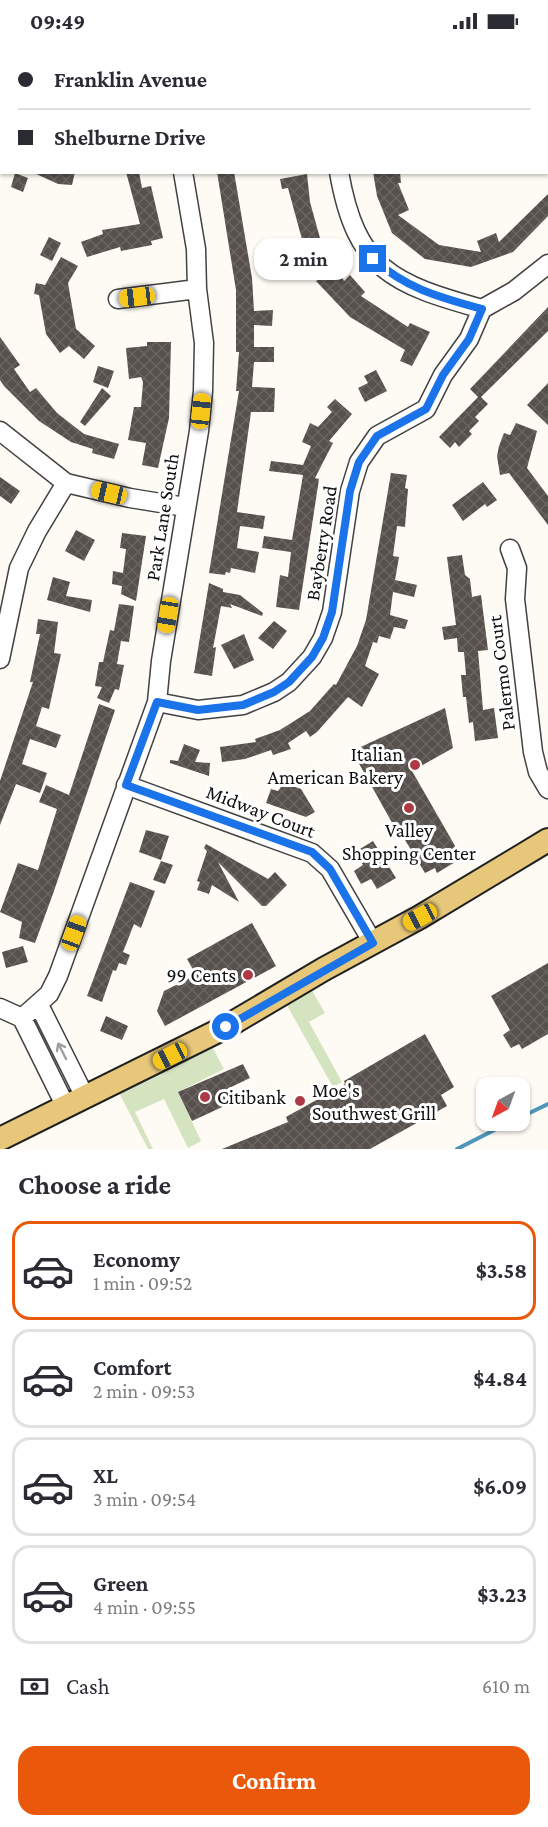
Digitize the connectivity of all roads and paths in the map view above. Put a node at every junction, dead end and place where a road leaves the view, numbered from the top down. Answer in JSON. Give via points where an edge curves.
{"nodes":[{"id":1,"x":183,"y":174,"type":"edge"},
{"id":2,"x":339,"y":174,"type":"edge"},
{"id":3,"x":548,"y":264,"type":"edge"},
{"id":4,"x":197,"y":290,"type":"junction"},
{"id":5,"x":118,"y":299,"type":"dead end"},
{"id":6,"x":482,"y":309,"type":"junction"},
{"id":7,"x":0,"y":431,"type":"edge"},
{"id":8,"x":66,"y":483,"type":"junction"},
{"id":9,"x":185,"y":507,"type":"junction"},
{"id":10,"x":510,"y":549,"type":"dead end"},
{"id":11,"x":0,"y":659,"type":"edge"},
{"id":12,"x":157,"y":702,"type":"junction"},
{"id":13,"x":126,"y":785,"type":"junction"},
{"id":14,"x":548,"y":789,"type":"edge"},
{"id":15,"x":548,"y":840,"type":"edge"},
{"id":16,"x":373,"y":943,"type":"junction"},
{"id":17,"x":39,"y":1005,"type":"junction"},
{"id":18,"x":0,"y":1008,"type":"edge"},
{"id":19,"x":22,"y":1018,"type":"junction"},
{"id":20,"x":76,"y":1102,"type":"junction"},
{"id":21,"x":0,"y":1139,"type":"edge"}],
"edges":[{"from":1,"to":4,"type":"street","name":"Park Lane South","via":[[196,249]]},
{"from":2,"to":6,"type":"street","via":[[353,229],[373,259],[393,277],[425,293]]},
{"from":3,"to":6,"type":"street","via":[[514,291]]},
{"from":4,"to":5,"type":"street"},
{"from":4,"to":9,"type":"street","name":"Park Lane South","via":[[204,343],[203,392]]},
{"from":6,"to":12,"type":"street","name":"Bayberry Road","via":[[469,339],[443,375],[426,409],[377,436],[359,462],[350,491],[332,612],[312,657],[289,682],[243,705],[198,710]]},
{"from":7,"to":8,"type":"street"},
{"from":8,"to":9,"type":"street"},
{"from":8,"to":11,"type":"street","via":[[19,568]]},
{"from":9,"to":12,"type":"street","name":"Park Lane South"},
{"from":10,"to":14,"type":"street","name":"Palermo Court","via":[[517,568],[515,600],[533,752]]},
{"from":12,"to":13,"type":"street","name":"Park Lane South"},
{"from":13,"to":16,"type":"street","name":"Midway Court","via":[[312,852],[330,869]]},
{"from":13,"to":17,"type":"street","name":"Park Lane South","via":[[58,976]]},
{"from":15,"to":16,"type":"main road"},
{"from":16,"to":20,"type":"main road","via":[[225,1028]]},
{"from":17,"to":19,"type":"street","name":"Park Lane South"},
{"from":20,"to":17,"type":"street","one_way":true},
{"from":18,"to":19,"type":"street"},
{"from":19,"to":20,"type":"street"},
{"from":20,"to":21,"type":"main road"}]}
